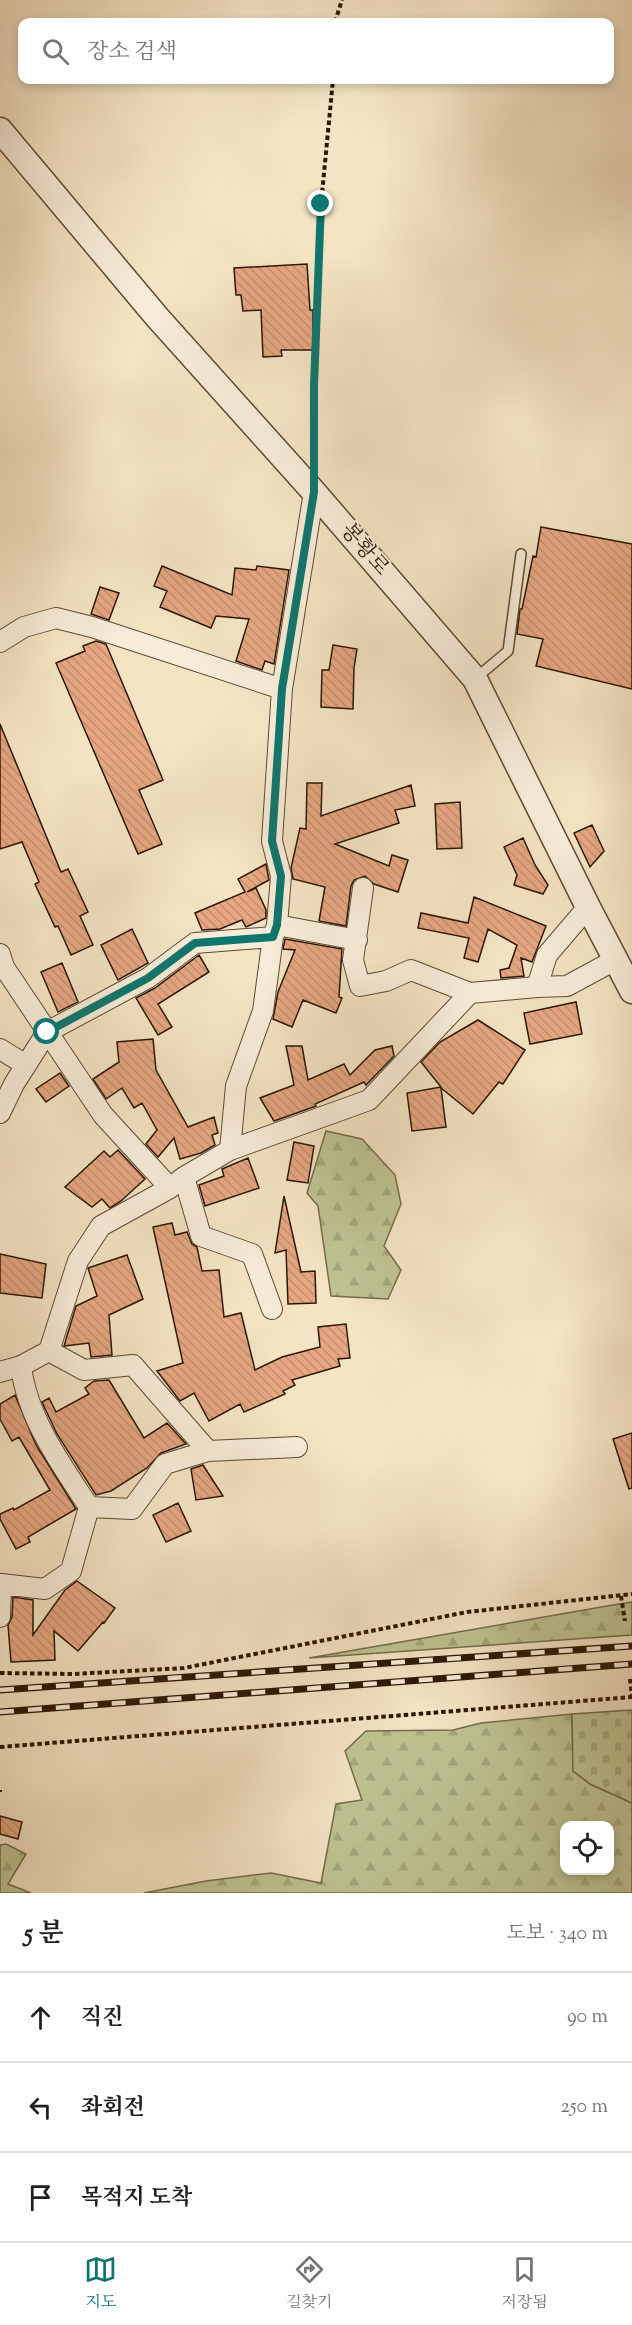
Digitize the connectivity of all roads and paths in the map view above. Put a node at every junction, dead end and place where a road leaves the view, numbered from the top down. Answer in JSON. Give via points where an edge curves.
{"nodes":[{"id":1,"x":342,"y":0,"type":"edge"},
{"id":2,"x":336,"y":18,"type":"edge"},
{"id":3,"x":333,"y":84,"type":"edge"},
{"id":4,"x":0,"y":130,"type":"edge"},
{"id":5,"x":314,"y":492,"type":"junction"},
{"id":6,"x":521,"y":554,"type":"dead end"},
{"id":7,"x":0,"y":642,"type":"edge"},
{"id":8,"x":475,"y":679,"type":"junction"},
{"id":9,"x":282,"y":689,"type":"junction"},
{"id":10,"x":363,"y":888,"type":"dead end"},
{"id":11,"x":588,"y":907,"type":"junction"},
{"id":12,"x":275,"y":931,"type":"junction"},
{"id":13,"x":357,"y":940,"type":"junction"},
{"id":14,"x":0,"y":954,"type":"edge"},
{"id":15,"x":615,"y":960,"type":"junction"},
{"id":16,"x":537,"y":987,"type":"junction"},
{"id":17,"x":632,"y":991,"type":"edge"},
{"id":18,"x":470,"y":993,"type":"junction"},
{"id":19,"x":47,"y":1032,"type":"junction"},
{"id":20,"x":0,"y":1049,"type":"edge"},
{"id":21,"x":26,"y":1065,"type":"junction"},
{"id":22,"x":7,"y":1086,"type":"edge"},
{"id":23,"x":0,"y":1113,"type":"edge"},
{"id":24,"x":230,"y":1150,"type":"junction"},
{"id":25,"x":177,"y":1183,"type":"junction"},
{"id":26,"x":272,"y":1309,"type":"dead end"},
{"id":27,"x":49,"y":1351,"type":"junction"},
{"id":28,"x":21,"y":1366,"type":"junction"},
{"id":29,"x":0,"y":1372,"type":"edge"},
{"id":30,"x":297,"y":1447,"type":"dead end"},
{"id":31,"x":208,"y":1452,"type":"junction"},
{"id":32,"x":89,"y":1507,"type":"junction"},
{"id":33,"x":632,"y":1594,"type":"edge"},
{"id":34,"x":621,"y":1596,"type":"junction"},
{"id":35,"x":0,"y":1617,"type":"edge"},
{"id":36,"x":625,"y":1622,"type":"dead end"},
{"id":37,"x":0,"y":1674,"type":"edge"},
{"id":38,"x":630,"y":1679,"type":"dead end"},
{"id":39,"x":632,"y":1697,"type":"edge"},
{"id":40,"x":0,"y":1747,"type":"edge"}],
"edges":[{"from":1,"to":2,"type":"path"},
{"from":3,"to":5,"type":"path","via":[[321,204]]},
{"from":4,"to":5,"type":"street","name":"봉황로","via":[[157,316]]},
{"from":5,"to":8,"type":"street","name":"봉황로"},
{"from":5,"to":9,"type":"street"},
{"from":6,"to":8,"type":"lane","via":[[508,651]]},
{"from":7,"to":9,"type":"street","via":[[24,627],[56,618]]},
{"from":8,"to":11,"type":"street","name":"봉황로"},
{"from":9,"to":12,"type":"street","via":[[272,841],[281,876]]},
{"from":10,"to":13,"type":"street"},
{"from":11,"to":15,"type":"street","name":"봉황로"},
{"from":11,"to":16,"type":"street","via":[[547,955]]},
{"from":12,"to":13,"type":"street"},
{"from":12,"to":19,"type":"street","via":[[195,943],[148,978]]},
{"from":12,"to":24,"type":"street","via":[[263,1011],[236,1086]]},
{"from":13,"to":18,"type":"street","via":[[354,960],[360,986],[386,981],[411,970]]},
{"from":14,"to":19,"type":"street","via":[[4,967]]},
{"from":15,"to":16,"type":"street","via":[[567,986]]},
{"from":15,"to":17,"type":"street","name":"봉황로"},
{"from":16,"to":18,"type":"street"},
{"from":18,"to":24,"type":"street","via":[[369,1100]]},
{"from":19,"to":21,"type":"street"},
{"from":19,"to":25,"type":"street","via":[[104,1115]]},
{"from":20,"to":21,"type":"street"},
{"from":21,"to":22,"type":"street"},
{"from":22,"to":23,"type":"street"},
{"from":24,"to":25,"type":"street"},
{"from":25,"to":26,"type":"street","via":[[201,1236],[252,1254]]},
{"from":25,"to":27,"type":"street","via":[[100,1226],[78,1262]]},
{"from":27,"to":28,"type":"street"},
{"from":27,"to":31,"type":"street","via":[[84,1370],[133,1365]]},
{"from":28,"to":29,"type":"street"},
{"from":28,"to":32,"type":"street","via":[[23,1384],[48,1443]]},
{"from":30,"to":31,"type":"street"},
{"from":31,"to":32,"type":"street","via":[[165,1464],[132,1509]]},
{"from":32,"to":35,"type":"street","via":[[71,1571],[45,1589],[1,1584]]},
{"from":33,"to":34,"type":"path"},
{"from":34,"to":36,"type":"path"},
{"from":34,"to":37,"type":"path","via":[[467,1612],[184,1668]]},
{"from":38,"to":39,"type":"path"},
{"from":39,"to":40,"type":"path"}]}
